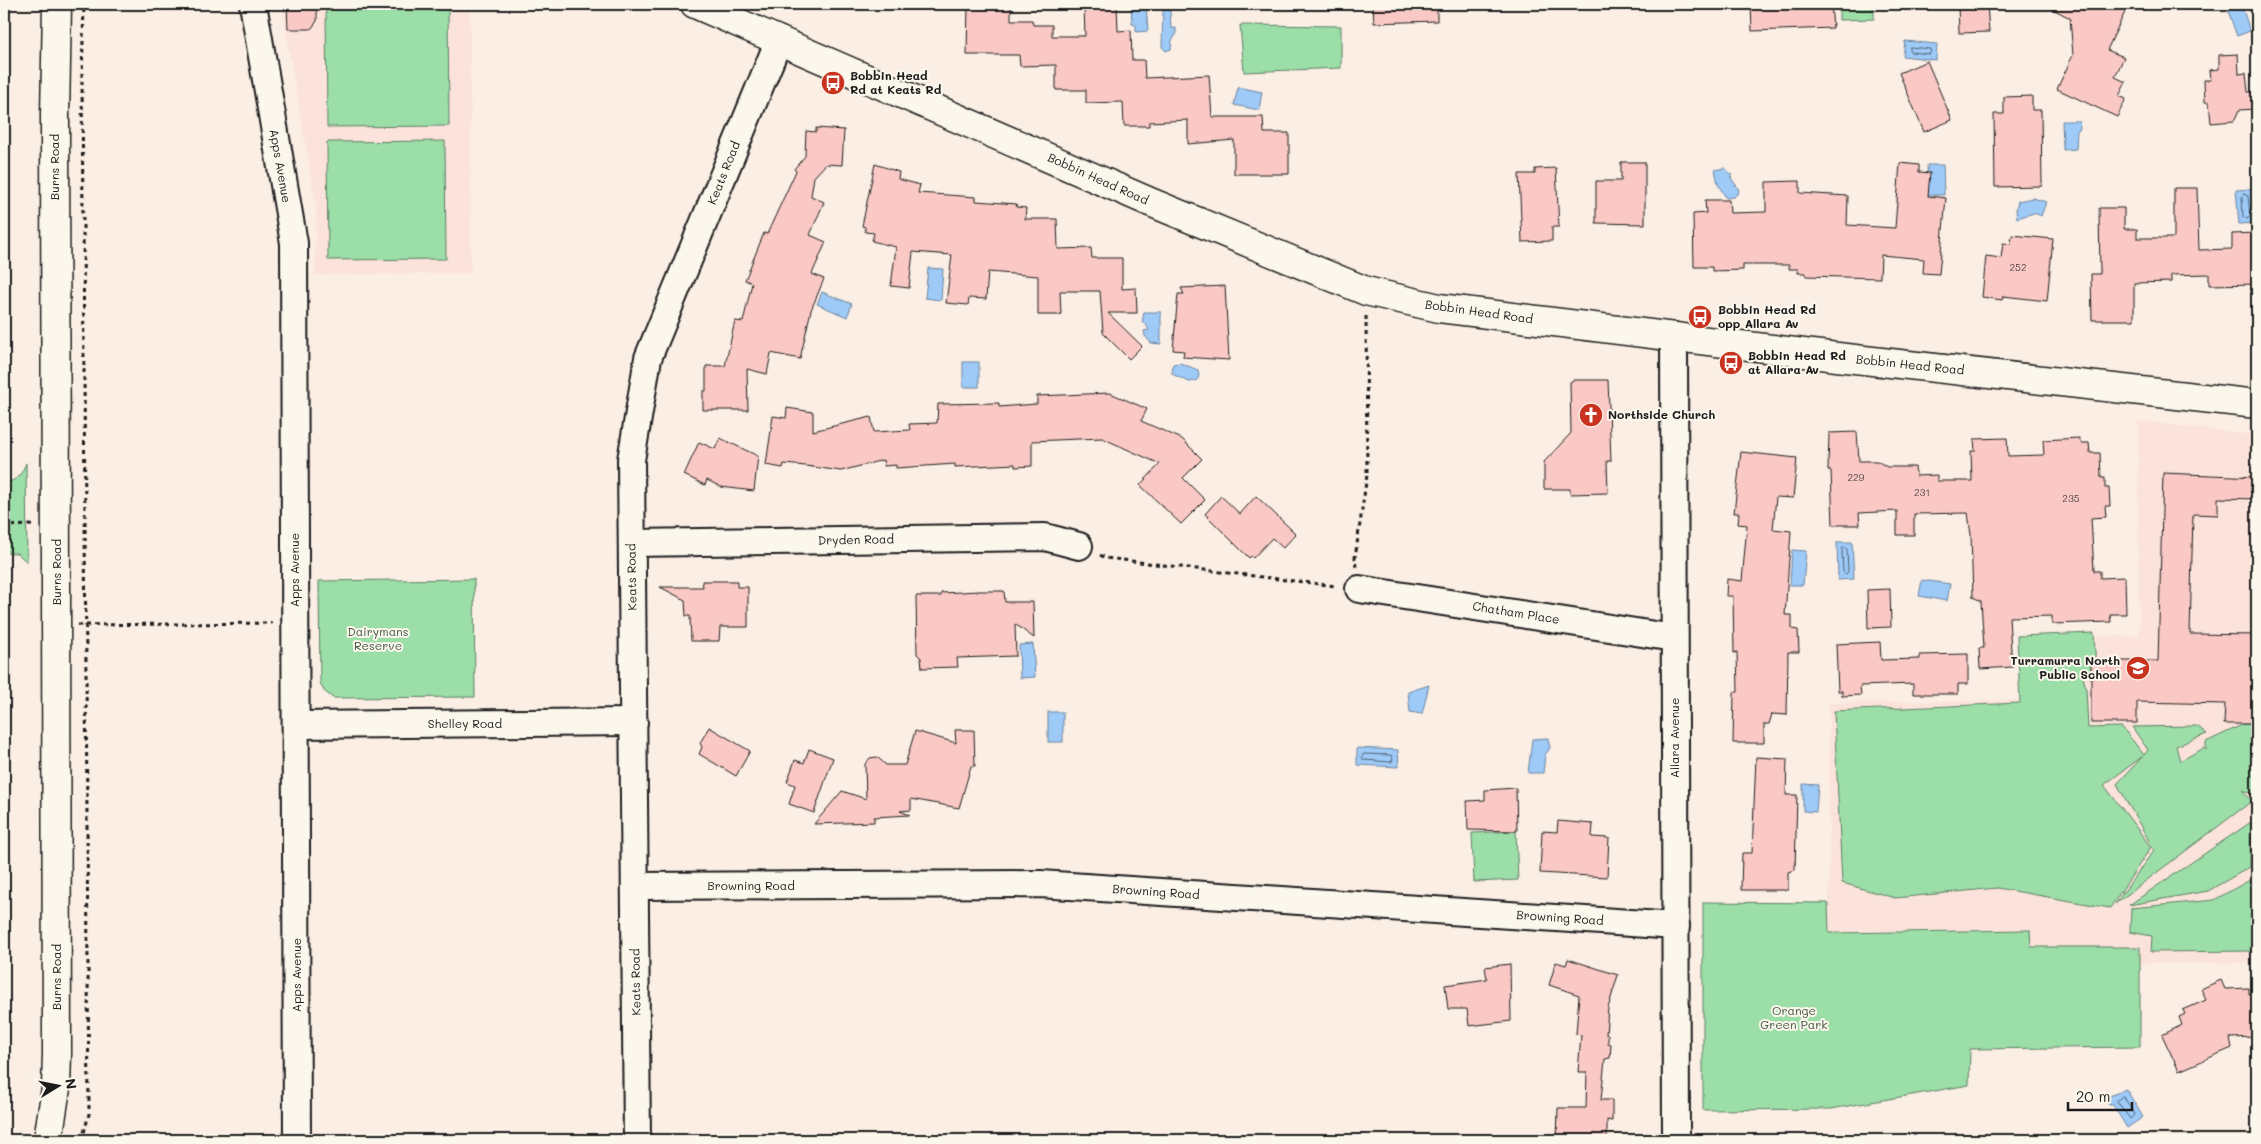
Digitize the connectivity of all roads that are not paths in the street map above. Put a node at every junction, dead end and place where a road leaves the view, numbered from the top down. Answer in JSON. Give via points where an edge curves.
{"nodes":[{"id":1,"x":57,"y":4,"type":"edge"},
{"id":2,"x":253,"y":4,"type":"edge"},
{"id":3,"x":696,"y":4,"type":"edge"},
{"id":4,"x":779,"y":40,"type":"junction"},
{"id":5,"x":1674,"y":336,"type":"junction"},
{"id":6,"x":2257,"y":404,"type":"edge"},
{"id":7,"x":632,"y":543,"type":"junction"},
{"id":8,"x":1079,"y":546,"type":"road end"},
{"id":9,"x":1358,"y":588,"type":"road end"},
{"id":10,"x":1674,"y":638,"type":"junction"},
{"id":11,"x":634,"y":722,"type":"junction"},
{"id":12,"x":296,"y":725,"type":"junction"},
{"id":13,"x":635,"y":886,"type":"junction"},
{"id":14,"x":1676,"y":926,"type":"junction"},
{"id":15,"x":48,"y":1140,"type":"edge"},
{"id":16,"x":297,"y":1140,"type":"edge"},
{"id":17,"x":637,"y":1140,"type":"edge"},
{"id":18,"x":1676,"y":1140,"type":"edge"}],
"edges":[{"from":1,"to":15,"type":"main road","name":"Burns Road","via":[[57,1053],[56,1088]]},
{"from":2,"to":12,"type":"street","name":"Apps Avenue","via":[[294,243]]},
{"from":3,"to":4,"type":"main road","name":"Bobbin Head Road"},
{"from":4,"to":5,"type":"main road","name":"Bobbin Head Road","via":[[1176,213],[1366,291],[1439,308]]},
{"from":4,"to":7,"type":"street","name":"Keats Road","via":[[648,358],[631,460]]},
{"from":5,"to":6,"type":"main road","name":"Bobbin Head Road"},
{"from":5,"to":10,"type":"street","name":"Allara Avenue"},
{"from":7,"to":8,"type":"street","name":"Dryden Road","via":[[1045,537]]},
{"from":7,"to":11,"type":"street","name":"Keats Road"},
{"from":9,"to":10,"type":"street","name":"Chatham Place"},
{"from":10,"to":14,"type":"street","name":"Allara Avenue"},
{"from":11,"to":12,"type":"street","name":"Shelley Road"},
{"from":11,"to":13,"type":"street","name":"Keats Road"},
{"from":12,"to":16,"type":"street","name":"Apps Avenue"},
{"from":13,"to":14,"type":"street","name":"Browning Road","via":[[1040,884]]},
{"from":13,"to":17,"type":"street","name":"Keats Road"},
{"from":14,"to":18,"type":"street","name":"Allara Avenue"}]}
